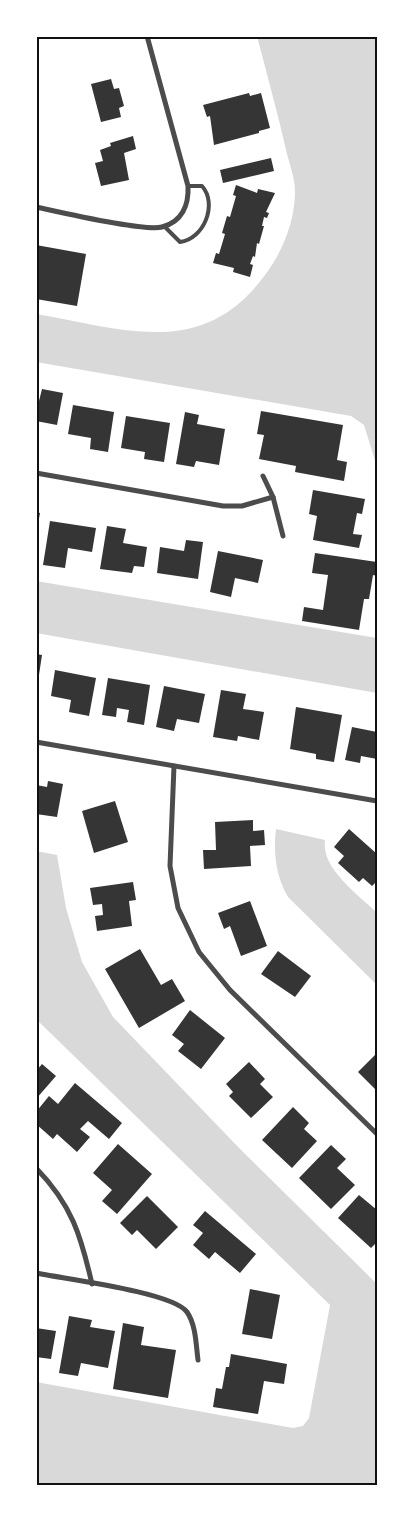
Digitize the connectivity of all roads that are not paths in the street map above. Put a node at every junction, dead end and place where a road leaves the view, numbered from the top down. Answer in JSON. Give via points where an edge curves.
{"nodes":[{"id":1,"x":147,"y":36,"type":"edge"},
{"id":2,"x":188,"y":186,"type":"junction"},
{"id":3,"x":36,"y":207,"type":"edge"},
{"id":4,"x":164,"y":226,"type":"junction"},
{"id":5,"x":36,"y":473,"type":"edge"},
{"id":6,"x":262,"y":476,"type":"dead end"},
{"id":7,"x":273,"y":497,"type":"junction"},
{"id":8,"x":283,"y":536,"type":"dead end"},
{"id":9,"x":36,"y":742,"type":"edge"},
{"id":10,"x":174,"y":766,"type":"junction"},
{"id":11,"x":377,"y":801,"type":"edge"},
{"id":12,"x":377,"y":1134,"type":"edge"},
{"id":13,"x":36,"y":1168,"type":"edge"},
{"id":14,"x":36,"y":1273,"type":"edge"},
{"id":15,"x":92,"y":1284,"type":"junction"},
{"id":16,"x":198,"y":1360,"type":"dead end"}],
"edges":[{"from":1,"to":2,"type":"street"},
{"from":2,"to":4,"type":"street","via":[[186,208],[178,218]]},
{"from":2,"to":4,"type":"lane","via":[[202,186],[209,199],[209,209],[201,229],[180,242]]},
{"from":3,"to":4,"type":"street","via":[[150,228]]},
{"from":5,"to":7,"type":"street","via":[[224,506],[242,506]]},
{"from":6,"to":7,"type":"street"},
{"from":7,"to":8,"type":"street"},
{"from":9,"to":10,"type":"street"},
{"from":10,"to":11,"type":"street"},
{"from":10,"to":12,"type":"street","via":[[170,866],[178,908],[199,952],[230,990]]},
{"from":13,"to":15,"type":"street","via":[[59,1194],[76,1223]]},
{"from":14,"to":15,"type":"street"},
{"from":15,"to":16,"type":"street","via":[[178,1302],[193,1325]]}]}
